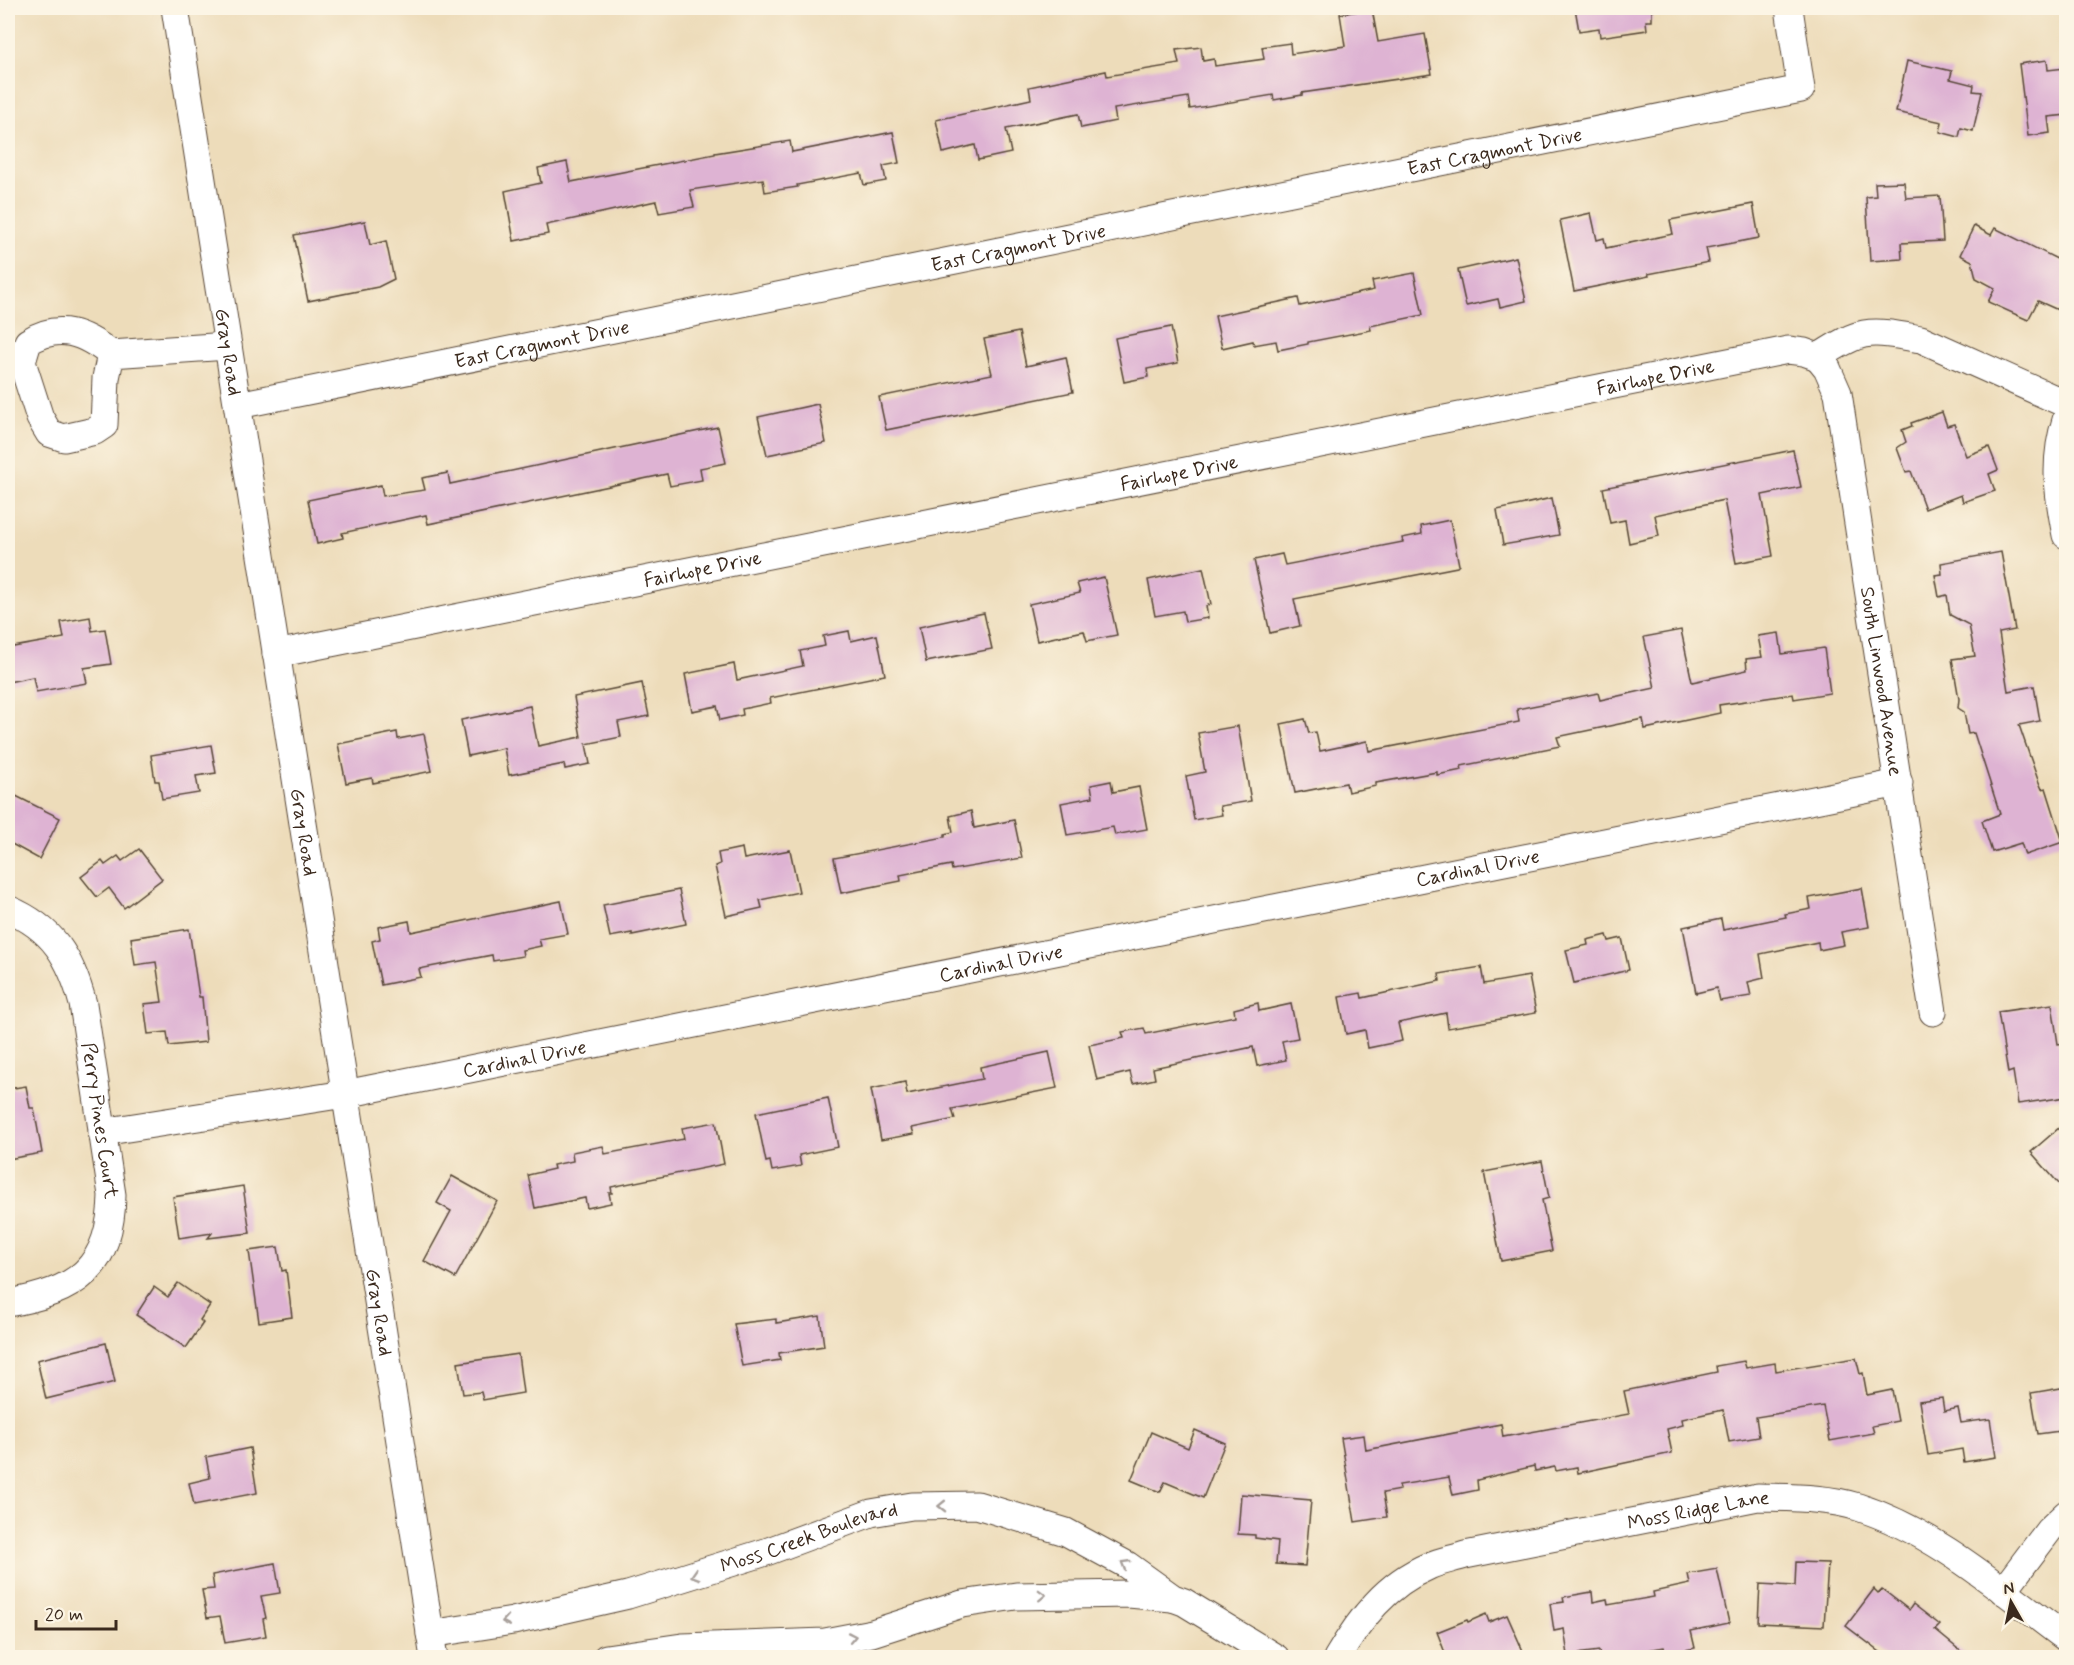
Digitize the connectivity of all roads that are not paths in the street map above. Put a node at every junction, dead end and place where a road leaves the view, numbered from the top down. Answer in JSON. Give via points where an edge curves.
{"nodes":[{"id":1,"x":175,"y":8,"type":"edge"},
{"id":2,"x":1789,"y":8,"type":"edge"},
{"id":3,"x":228,"y":346,"type":"junction"},
{"id":4,"x":111,"y":354,"type":"dead end"},
{"id":5,"x":1818,"y":357,"type":"junction"},
{"id":6,"x":2067,"y":404,"type":"edge"},
{"id":7,"x":238,"y":405,"type":"junction"},
{"id":8,"x":2067,"y":420,"type":"edge"},
{"id":9,"x":2067,"y":535,"type":"edge"},
{"id":10,"x":276,"y":654,"type":"junction"},
{"id":11,"x":1899,"y":783,"type":"junction"},
{"id":12,"x":8,"y":909,"type":"edge"},
{"id":13,"x":1933,"y":1012,"type":"dead end"},
{"id":14,"x":345,"y":1094,"type":"junction"},
{"id":15,"x":102,"y":1132,"type":"junction"},
{"id":16,"x":8,"y":1303,"type":"edge"},
{"id":17,"x":2067,"y":1514,"type":"edge"},
{"id":18,"x":2003,"y":1591,"type":"junction"},
{"id":19,"x":1173,"y":1598,"type":"junction"},
{"id":20,"x":2067,"y":1638,"type":"edge"},
{"id":21,"x":432,"y":1646,"type":"edge"},
{"id":22,"x":606,"y":1658,"type":"edge"},
{"id":23,"x":1276,"y":1658,"type":"edge"},
{"id":24,"x":1336,"y":1658,"type":"edge"}],
"edges":[{"from":1,"to":3,"type":"street","name":"Gray Road"},
{"from":2,"to":7,"type":"street","name":"East Cragmont Drive","via":[[1801,89]]},
{"from":3,"to":4,"type":"street"},
{"from":3,"to":7,"type":"street","name":"Gray Road"},
{"from":5,"to":6,"type":"street","via":[[1865,334],[1902,335],[1921,339]]},
{"from":5,"to":10,"type":"street","name":"Fairhope Drive","via":[[1788,350]]},
{"from":5,"to":11,"type":"street","name":"South Linwood Avenue","via":[[1838,393]]},
{"from":7,"to":10,"type":"street","name":"Gray Road"},
{"from":8,"to":9,"type":"street","via":[[2057,478]]},
{"from":10,"to":14,"type":"street","name":"Gray Road"},
{"from":11,"to":13,"type":"street","name":"South Linwood Avenue"},
{"from":11,"to":14,"type":"street","name":"Cardinal Drive"},
{"from":12,"to":15,"type":"street","name":"Perry Pines Court","via":[[47,934],[76,977]]},
{"from":14,"to":15,"type":"street","name":"Cardinal Drive"},
{"from":14,"to":21,"type":"street","name":"Gray Road"},
{"from":15,"to":16,"type":"street","name":"Perry Pines Court","via":[[112,1217],[98,1258],[66,1287]]},
{"from":17,"to":18,"type":"street","via":[[2049,1530]]},
{"from":18,"to":20,"type":"street","name":"Moss Ridge Lane"},
{"from":18,"to":24,"type":"street","name":"Moss Ridge Lane","via":[[1902,1524],[1856,1507],[1807,1498],[1758,1497],[1465,1555],[1429,1566],[1400,1582],[1369,1609]]},
{"from":19,"to":21,"type":"street","name":"Moss Creek Boulevard","one_way":true,"via":[[1127,1564],[1066,1532],[977,1505],[912,1506],[871,1513],[765,1552],[628,1595],[513,1621]]},
{"from":22,"to":19,"type":"street","name":"Moss Creek Boulevard","one_way":true,"via":[[682,1647],[825,1642],[872,1633],[962,1604],[1016,1596],[1118,1594]]},
{"from":19,"to":23,"type":"street","name":"Moss Creek Boulevard"}]}
